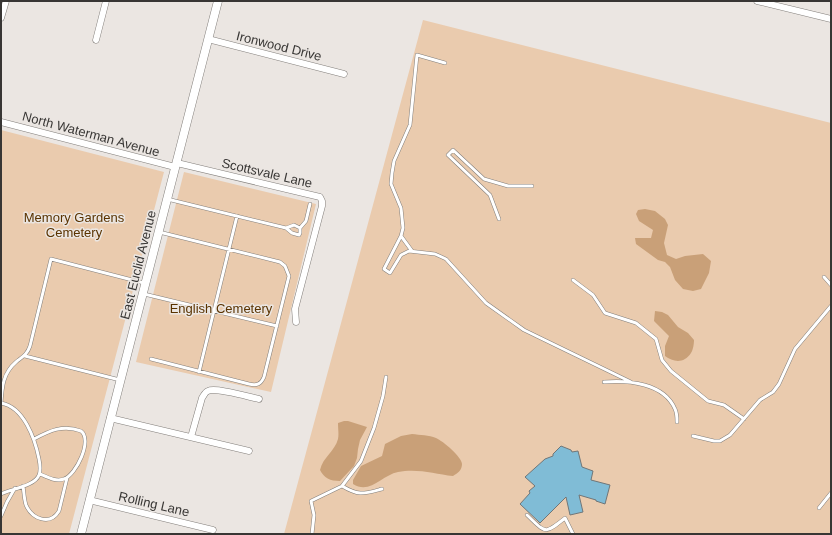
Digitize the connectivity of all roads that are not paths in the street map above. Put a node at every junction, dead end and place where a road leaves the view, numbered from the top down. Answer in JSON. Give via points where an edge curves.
{"nodes":[{"id":1,"x":6,"y":1,"type":"edge"},
{"id":2,"x":106,"y":1,"type":"edge"},
{"id":3,"x":218,"y":1,"type":"edge"},
{"id":4,"x":757,"y":1,"type":"edge"},
{"id":5,"x":1,"y":18,"type":"edge"},
{"id":6,"x":831,"y":19,"type":"edge"},
{"id":7,"x":208,"y":39,"type":"junction"},
{"id":8,"x":96,"y":40,"type":"dead end"},
{"id":9,"x":445,"y":63,"type":"dead end"},
{"id":10,"x":344,"y":74,"type":"dead end"},
{"id":11,"x":1,"y":122,"type":"edge"},
{"id":12,"x":176,"y":165,"type":"junction"},
{"id":13,"x":532,"y":186,"type":"dead end"},
{"id":14,"x":167,"y":199,"type":"junction"},
{"id":15,"x":310,"y":204,"type":"dead end"},
{"id":16,"x":237,"y":216,"type":"junction"},
{"id":17,"x":499,"y":219,"type":"dead end"},
{"id":18,"x":286,"y":228,"type":"junction"},
{"id":19,"x":300,"y":228,"type":"junction"},
{"id":20,"x":159,"y":232,"type":"junction"},
{"id":21,"x":401,"y":236,"type":"junction"},
{"id":22,"x":229,"y":249,"type":"junction"},
{"id":23,"x":412,"y":251,"type":"junction"},
{"id":24,"x":824,"y":277,"type":"dead end"},
{"id":25,"x":573,"y":280,"type":"dead end"},
{"id":26,"x":145,"y":283,"type":"junction"},
{"id":27,"x":831,"y":285,"type":"edge"},
{"id":28,"x":143,"y":293,"type":"junction"},
{"id":29,"x":831,"y":306,"type":"edge"},
{"id":30,"x":214,"y":311,"type":"junction"},
{"id":31,"x":296,"y":322,"type":"dead end"},
{"id":32,"x":277,"y":326,"type":"junction"},
{"id":33,"x":25,"y":356,"type":"junction"},
{"id":34,"x":151,"y":360,"type":"dead end"},
{"id":35,"x":199,"y":372,"type":"junction"},
{"id":36,"x":386,"y":377,"type":"dead end"},
{"id":37,"x":120,"y":380,"type":"junction"},
{"id":38,"x":604,"y":382,"type":"dead end"},
{"id":39,"x":631,"y":382,"type":"junction"},
{"id":40,"x":259,"y":399,"type":"dead end"},
{"id":41,"x":1,"y":403,"type":"edge"},
{"id":42,"x":110,"y":418,"type":"junction"},
{"id":43,"x":744,"y":419,"type":"junction"},
{"id":44,"x":677,"y":422,"type":"dead end"},
{"id":45,"x":693,"y":436,"type":"dead end"},
{"id":46,"x":191,"y":437,"type":"junction"},
{"id":47,"x":34,"y":439,"type":"junction"},
{"id":48,"x":249,"y":451,"type":"dead end"},
{"id":49,"x":40,"y":474,"type":"junction"},
{"id":50,"x":67,"y":478,"type":"junction"},
{"id":51,"x":23,"y":486,"type":"junction"},
{"id":52,"x":342,"y":486,"type":"junction"},
{"id":53,"x":15,"y":488,"type":"junction"},
{"id":54,"x":382,"y":489,"type":"dead end"},
{"id":55,"x":831,"y":493,"type":"edge"},
{"id":56,"x":1,"y":494,"type":"edge"},
{"id":57,"x":89,"y":500,"type":"junction"},
{"id":58,"x":819,"y":508,"type":"dead end"},
{"id":59,"x":527,"y":515,"type":"dead end"},
{"id":60,"x":1,"y":516,"type":"edge"},
{"id":61,"x":213,"y":530,"type":"dead end"},
{"id":62,"x":80,"y":534,"type":"edge"},
{"id":63,"x":312,"y":534,"type":"edge"},
{"id":64,"x":573,"y":534,"type":"edge"}],
"edges":[{"from":1,"to":5,"type":"street"},
{"from":2,"to":8,"type":"street"},
{"from":3,"to":7,"type":"main road","name":"East Euclid Avenue"},
{"from":4,"to":6,"type":"street"},
{"from":7,"to":10,"type":"street","name":"Ironwood Drive"},
{"from":7,"to":12,"type":"main road","name":"East Euclid Avenue"},
{"from":9,"to":21,"type":"lane","via":[[417,56],[410,125],[394,161],[391,184],[401,208]]},
{"from":11,"to":12,"type":"street","name":"North Waterman Avenue"},
{"from":12,"to":14,"type":"main road","name":"East Euclid Avenue"},
{"from":12,"to":31,"type":"street","name":"Scottsvale Lane","via":[[320,197],[322,206],[295,309]]},
{"from":13,"to":17,"type":"lane","via":[[508,186],[484,179],[453,150],[448,155],[490,195]]},
{"from":14,"to":16,"type":"lane"},
{"from":14,"to":20,"type":"main road","name":"East Euclid Avenue"},
{"from":15,"to":19,"type":"lane","via":[[306,221]]},
{"from":16,"to":18,"type":"lane"},
{"from":16,"to":22,"type":"lane"},
{"from":18,"to":19,"type":"lane","via":[[294,225]]},
{"from":18,"to":19,"type":"lane","via":[[295,235],[299,235]]},
{"from":20,"to":22,"type":"lane"},
{"from":20,"to":26,"type":"main road","name":"East Euclid Avenue"},
{"from":21,"to":23,"type":"lane"},
{"from":21,"to":23,"type":"lane","via":[[384,269],[390,273],[401,255]]},
{"from":22,"to":30,"type":"lane"},
{"from":22,"to":32,"type":"lane","via":[[280,262],[286,266],[289,276]]},
{"from":23,"to":39,"type":"lane","via":[[435,254],[446,259],[486,303],[524,330]]},
{"from":24,"to":27,"type":"lane"},
{"from":25,"to":43,"type":"lane","via":[[593,295],[605,313],[636,323],[656,339],[662,360],[671,371],[708,401],[724,405]]},
{"from":26,"to":28,"type":"main road","name":"East Euclid Avenue"},
{"from":26,"to":33,"type":"lane","via":[[51,259],[32,338]]},
{"from":28,"to":30,"type":"lane"},
{"from":28,"to":37,"type":"main road","name":"East Euclid Avenue"},
{"from":29,"to":43,"type":"lane","via":[[795,349],[773,392],[760,400]]},
{"from":30,"to":32,"type":"lane"},
{"from":30,"to":35,"type":"lane"},
{"from":32,"to":35,"type":"lane","via":[[264,377],[260,383],[254,385]]},
{"from":33,"to":37,"type":"lane"},
{"from":33,"to":41,"type":"lane","via":[[6,373]]},
{"from":34,"to":35,"type":"lane"},
{"from":36,"to":52,"type":"lane","via":[[374,428],[361,460]]},
{"from":37,"to":42,"type":"main road","name":"East Euclid Avenue"},
{"from":38,"to":39,"type":"lane"},
{"from":39,"to":44,"type":"lane","via":[[656,390],[670,400],[676,410]]},
{"from":40,"to":46,"type":"street","via":[[209,390],[202,398]]},
{"from":41,"to":47,"type":"lane","via":[[10,406],[20,416]]},
{"from":42,"to":46,"type":"street"},
{"from":42,"to":57,"type":"main road","name":"East Euclid Avenue"},
{"from":43,"to":45,"type":"lane","via":[[730,435],[720,441]]},
{"from":46,"to":48,"type":"street"},
{"from":47,"to":49,"type":"lane"},
{"from":47,"to":50,"type":"lane","via":[[56,429],[84,433],[86,443],[83,452],[78,464]]},
{"from":49,"to":50,"type":"lane","via":[[58,480]]},
{"from":49,"to":51,"type":"lane","via":[[33,482]]},
{"from":50,"to":51,"type":"lane","via":[[59,511],[49,520],[40,519],[32,514],[26,504]]},
{"from":51,"to":53,"type":"lane"},
{"from":52,"to":54,"type":"lane","via":[[355,493]]},
{"from":52,"to":63,"type":"lane","via":[[311,501],[314,515]]},
{"from":53,"to":56,"type":"lane"},
{"from":53,"to":60,"type":"lane"},
{"from":55,"to":58,"type":"lane"},
{"from":57,"to":61,"type":"street","name":"Rolling Lane"},
{"from":57,"to":62,"type":"main road","name":"East Euclid Avenue"},
{"from":59,"to":64,"type":"lane","via":[[547,531],[565,518]]}]}
